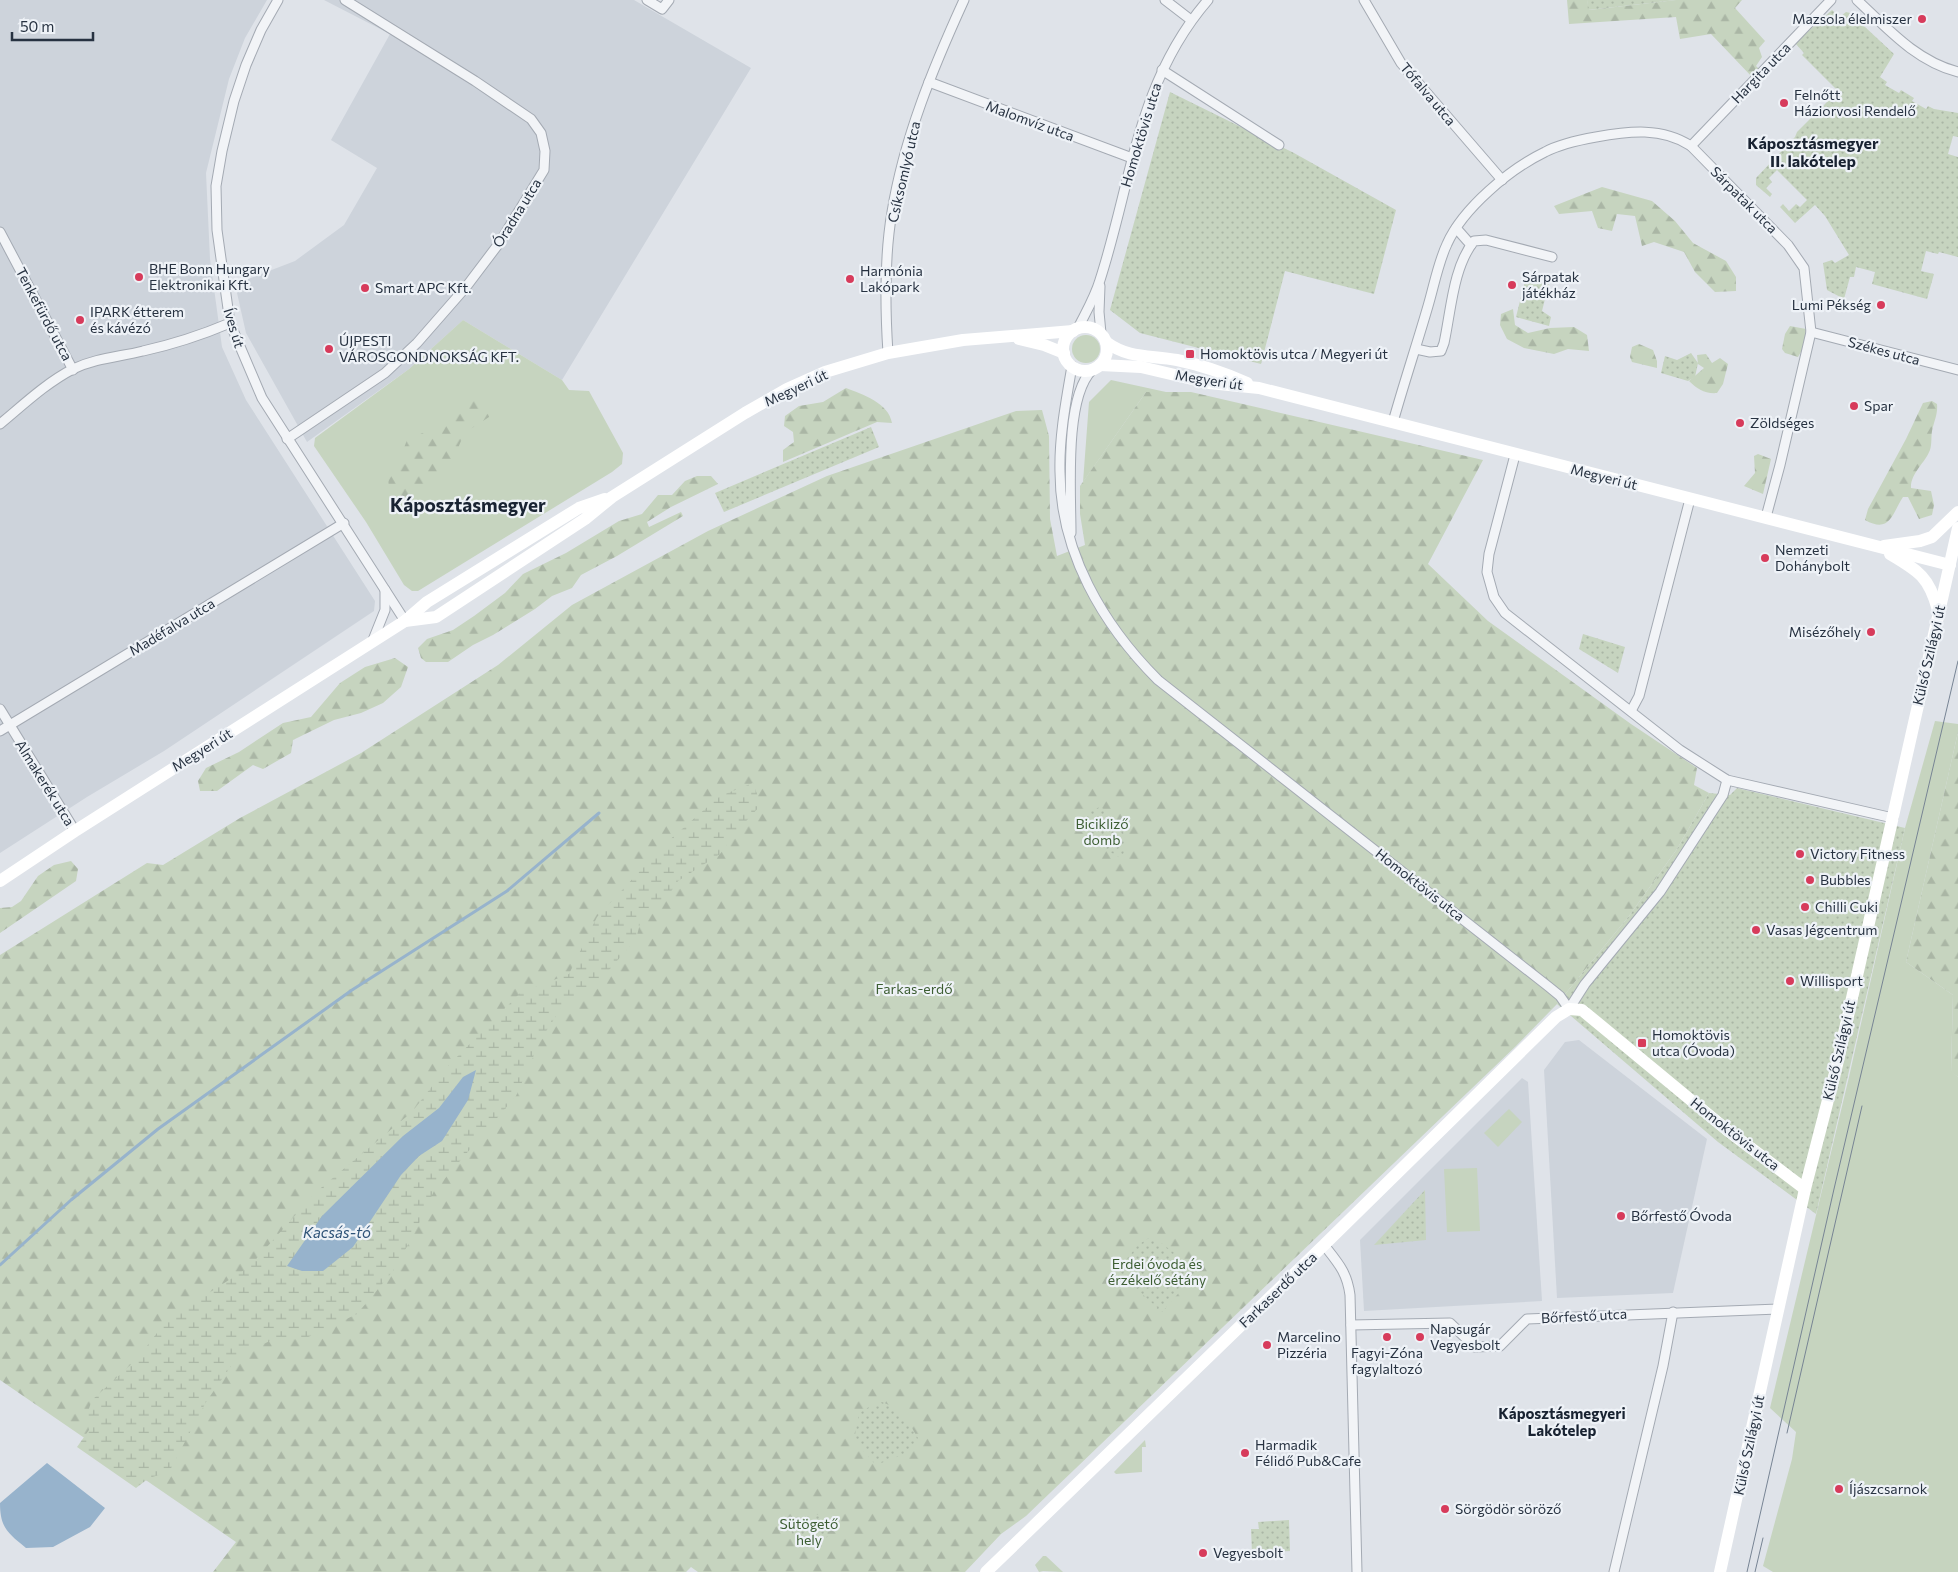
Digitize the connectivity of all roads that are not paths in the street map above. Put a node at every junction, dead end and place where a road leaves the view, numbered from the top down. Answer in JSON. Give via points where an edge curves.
{"nodes":[{"id":1,"x":278,"y":0,"type":"edge"},
{"id":2,"x":345,"y":0,"type":"edge"},
{"id":3,"x":647,"y":0,"type":"edge"},
{"id":4,"x":669,"y":0,"type":"edge"},
{"id":5,"x":964,"y":0,"type":"edge"},
{"id":6,"x":1165,"y":0,"type":"edge"},
{"id":7,"x":1208,"y":0,"type":"edge"},
{"id":8,"x":1364,"y":0,"type":"edge"},
{"id":9,"x":1831,"y":0,"type":"edge"},
{"id":10,"x":1857,"y":0,"type":"edge"},
{"id":11,"x":1191,"y":20,"type":"junction"},
{"id":12,"x":1162,"y":70,"type":"junction"},
{"id":13,"x":1958,"y":72,"type":"edge"},
{"id":14,"x":929,"y":82,"type":"junction"},
{"id":15,"x":1279,"y":145,"type":"dead end"},
{"id":16,"x":1691,"y":146,"type":"junction"},
{"id":17,"x":1132,"y":158,"type":"junction"},
{"id":18,"x":1502,"y":180,"type":"junction"},
{"id":19,"x":1456,"y":228,"type":"junction"},
{"id":20,"x":0,"y":232,"type":"edge"},
{"id":21,"x":1471,"y":245,"type":"junction"},
{"id":22,"x":1552,"y":258,"type":"dead end"},
{"id":23,"x":1100,"y":281,"type":"junction"},
{"id":24,"x":230,"y":323,"type":"junction"},
{"id":25,"x":1076,"y":330,"type":"junction"},
{"id":26,"x":1811,"y":332,"type":"junction"},
{"id":27,"x":1002,"y":336,"type":"junction"},
{"id":28,"x":1104,"y":338,"type":"junction"},
{"id":29,"x":1416,"y":349,"type":"junction"},
{"id":30,"x":888,"y":353,"type":"junction"},
{"id":31,"x":1064,"y":354,"type":"junction"},
{"id":32,"x":1072,"y":366,"type":"junction"},
{"id":33,"x":1096,"y":367,"type":"junction"},
{"id":34,"x":73,"y":370,"type":"junction"},
{"id":35,"x":1958,"y":370,"type":"edge"},
{"id":36,"x":1259,"y":388,"type":"junction"},
{"id":37,"x":1394,"y":422,"type":"junction"},
{"id":38,"x":0,"y":424,"type":"edge"},
{"id":39,"x":287,"y":439,"type":"junction"},
{"id":40,"x":1515,"y":454,"type":"junction"},
{"id":41,"x":612,"y":497,"type":"junction"},
{"id":42,"x":1690,"y":499,"type":"junction"},
{"id":43,"x":1958,"y":512,"type":"edge"},
{"id":44,"x":1766,"y":517,"type":"junction"},
{"id":45,"x":344,"y":524,"type":"junction"},
{"id":46,"x":1958,"y":528,"type":"edge"},
{"id":47,"x":1072,"y":545,"type":"junction"},
{"id":48,"x":1877,"y":546,"type":"junction"},
{"id":49,"x":1950,"y":564,"type":"junction"},
{"id":50,"x":385,"y":587,"type":"junction"},
{"id":51,"x":1939,"y":612,"type":"junction"},
{"id":52,"x":406,"y":621,"type":"junction"},
{"id":53,"x":373,"y":640,"type":"junction"},
{"id":54,"x":0,"y":709,"type":"edge"},
{"id":55,"x":1631,"y":711,"type":"junction"},
{"id":56,"x":10,"y":725,"type":"junction"},
{"id":57,"x":0,"y":731,"type":"edge"},
{"id":58,"x":1727,"y":780,"type":"junction"},
{"id":59,"x":1893,"y":818,"type":"junction"},
{"id":60,"x":75,"y":831,"type":"junction"},
{"id":61,"x":0,"y":881,"type":"edge"},
{"id":62,"x":1568,"y":1009,"type":"junction"},
{"id":63,"x":1805,"y":1189,"type":"junction"},
{"id":64,"x":1324,"y":1245,"type":"junction"},
{"id":65,"x":1778,"y":1309,"type":"junction"},
{"id":66,"x":1673,"y":1312,"type":"junction"},
{"id":67,"x":1351,"y":1326,"type":"junction"},
{"id":68,"x":986,"y":1572,"type":"edge"},
{"id":69,"x":1357,"y":1572,"type":"edge"},
{"id":70,"x":1614,"y":1572,"type":"edge"},
{"id":71,"x":1720,"y":1572,"type":"edge"}],
"edges":[{"from":1,"to":24,"type":"street","name":"Íves út","via":[[246,65],[224,143],[216,186],[217,230]]},
{"from":2,"to":39,"type":"street","name":"Óradna utca","via":[[531,119],[541,133],[545,151],[544,170],[500,242],[417,343],[385,373]]},
{"from":3,"to":4,"type":"street","via":[[662,10]]},
{"from":5,"to":14,"type":"street","name":"Csíksomlyó utca"},
{"from":6,"to":11,"type":"street"},
{"from":7,"to":11,"type":"street","name":"Homoktövis utca"},
{"from":8,"to":18,"type":"street","name":"Tófalva utca","via":[[1401,63]]},
{"from":9,"to":16,"type":"street","name":"Hargita utca"},
{"from":10,"to":13,"type":"street","via":[[1918,55]]},
{"from":11,"to":12,"type":"street","name":"Homoktövis utca"},
{"from":12,"to":15,"type":"street"},
{"from":12,"to":17,"type":"street","name":"Homoktövis utca"},
{"from":14,"to":17,"type":"street","name":"Malomvíz utca"},
{"from":14,"to":30,"type":"street","name":"Csíksomlyó utca","via":[[907,150],[892,213],[886,287]]},
{"from":16,"to":18,"type":"street","name":"Sárpatak utca","via":[[1660,133],[1636,132],[1584,139],[1545,151]]},
{"from":16,"to":26,"type":"street","name":"Sárpatak utca","via":[[1788,245],[1804,268]]},
{"from":17,"to":23,"type":"street","name":"Homoktövis utca"},
{"from":18,"to":19,"type":"street","name":"Sárpatak utca","via":[[1468,210]]},
{"from":19,"to":21,"type":"street"},
{"from":19,"to":29,"type":"street","name":"Sárpatak utca","via":[[1446,244]]},
{"from":20,"to":34,"type":"street","name":"Tenkefürdő utca"},
{"from":21,"to":22,"type":"street","via":[[1486,240]]},
{"from":21,"to":29,"type":"street","via":[[1459,270],[1441,351]]},
{"from":23,"to":25,"type":"street","name":"Homoktövis utca"},
{"from":23,"to":28,"type":"street","name":"Homoktövis utca","via":[[1099,312]]},
{"from":24,"to":34,"type":"street"},
{"from":24,"to":39,"type":"street","name":"Íves út","via":[[262,398]]},
{"from":25,"to":27,"type":"main road","name":"Megyeri út"},
{"from":25,"to":28,"type":"main road","name":"Megyeri út","via":[[1090,328]]},
{"from":25,"to":31,"type":"main road","via":[[1065,341]]},
{"from":26,"to":35,"type":"street","name":"Székes utca"},
{"from":26,"to":44,"type":"street","name":"Sárpatak utca"},
{"from":27,"to":30,"type":"main road","name":"Megyeri út"},
{"from":27,"to":31,"type":"main road","name":"Megyeri út","via":[[1044,345]]},
{"from":28,"to":33,"type":"main road","via":[[1107,354]]},
{"from":28,"to":36,"type":"main road","name":"Megyeri út","via":[[1123,353],[1212,368]]},
{"from":29,"to":37,"type":"street","name":"Sárpatak utca"},
{"from":30,"to":41,"type":"main road","name":"Megyeri út","via":[[825,372],[787,389]]},
{"from":31,"to":32,"type":"main road"},
{"from":32,"to":33,"type":"main road","name":"Megyeri út","via":[[1082,370]]},
{"from":32,"to":47,"type":"street","name":"Homoktövis utca","via":[[1060,473],[1065,522]]},
{"from":33,"to":36,"type":"main road","name":"Megyeri út","via":[[1119,364],[1209,383]]},
{"from":33,"to":47,"type":"street","name":"Homoktövis utca","via":[[1085,376],[1081,386],[1072,435]]},
{"from":34,"to":38,"type":"street"},
{"from":36,"to":37,"type":"main road","name":"Megyeri út"},
{"from":37,"to":40,"type":"main road","name":"Megyeri út"},
{"from":39,"to":45,"type":"street","name":"Íves út"},
{"from":40,"to":42,"type":"main road","name":"Megyeri út"},
{"from":40,"to":55,"type":"street","via":[[1489,554],[1487,572],[1494,597],[1512,619]]},
{"from":41,"to":52,"type":"main road","name":"Megyeri út","via":[[579,508],[527,539],[427,602]]},
{"from":41,"to":52,"type":"main road","name":"Megyeri út","via":[[585,519],[436,617]]},
{"from":42,"to":44,"type":"main road","name":"Megyeri út"},
{"from":42,"to":55,"type":"street","via":[[1639,696]]},
{"from":43,"to":48,"type":"main road","via":[[1932,537]]},
{"from":44,"to":48,"type":"main road","name":"Megyeri út"},
{"from":45,"to":50,"type":"street","name":"Íves út"},
{"from":45,"to":56,"type":"street","name":"Madéfalva utca"},
{"from":46,"to":49,"type":"main road","name":"Külső Szilágyi út"},
{"from":47,"to":62,"type":"street","name":"Homoktövis utca","via":[[1093,594],[1109,621],[1158,680],[1549,987]]},
{"from":48,"to":49,"type":"main road","name":"Megyeri út"},
{"from":48,"to":51,"type":"main road","via":[[1921,574],[1929,584]]},
{"from":49,"to":51,"type":"main road","name":"Külső Szilágyi út"},
{"from":50,"to":52,"type":"street","name":"Íves út"},
{"from":50,"to":53,"type":"street","via":[[385,610]]},
{"from":51,"to":59,"type":"main road","name":"Külső Szilágyi út"},
{"from":52,"to":53,"type":"main road","name":"Megyeri út"},
{"from":53,"to":60,"type":"main road","name":"Megyeri út"},
{"from":54,"to":56,"type":"street","name":"Almakerék utca"},
{"from":55,"to":58,"type":"street","via":[[1680,750]]},
{"from":56,"to":57,"type":"street","name":"Madéfalva utca"},
{"from":56,"to":60,"type":"street","name":"Almakerék utca"},
{"from":58,"to":59,"type":"street"},
{"from":58,"to":62,"type":"street","via":[[1723,795],[1660,892]]},
{"from":59,"to":63,"type":"main road","name":"Külső Szilágyi út"},
{"from":60,"to":61,"type":"main road","name":"Megyeri út"},
{"from":62,"to":63,"type":"main road","name":"Homoktövis utca","via":[[1582,1010],[1727,1130]]},
{"from":62,"to":64,"type":"main road","name":"Farkaserdő utca"},
{"from":63,"to":65,"type":"main road","name":"Külső Szilágyi út"},
{"from":64,"to":67,"type":"street","via":[[1348,1280]]},
{"from":64,"to":68,"type":"main road","name":"Farkaserdő utca"},
{"from":65,"to":66,"type":"street","name":"Bőrfestő utca"},
{"from":65,"to":71,"type":"main road","name":"Külső Szilágyi út"},
{"from":66,"to":67,"type":"street","name":"Bőrfestő utca","via":[[1527,1319],[1500,1346],[1487,1348],[1475,1347],[1450,1322]]},
{"from":66,"to":70,"type":"street"},
{"from":67,"to":69,"type":"street"}]}
